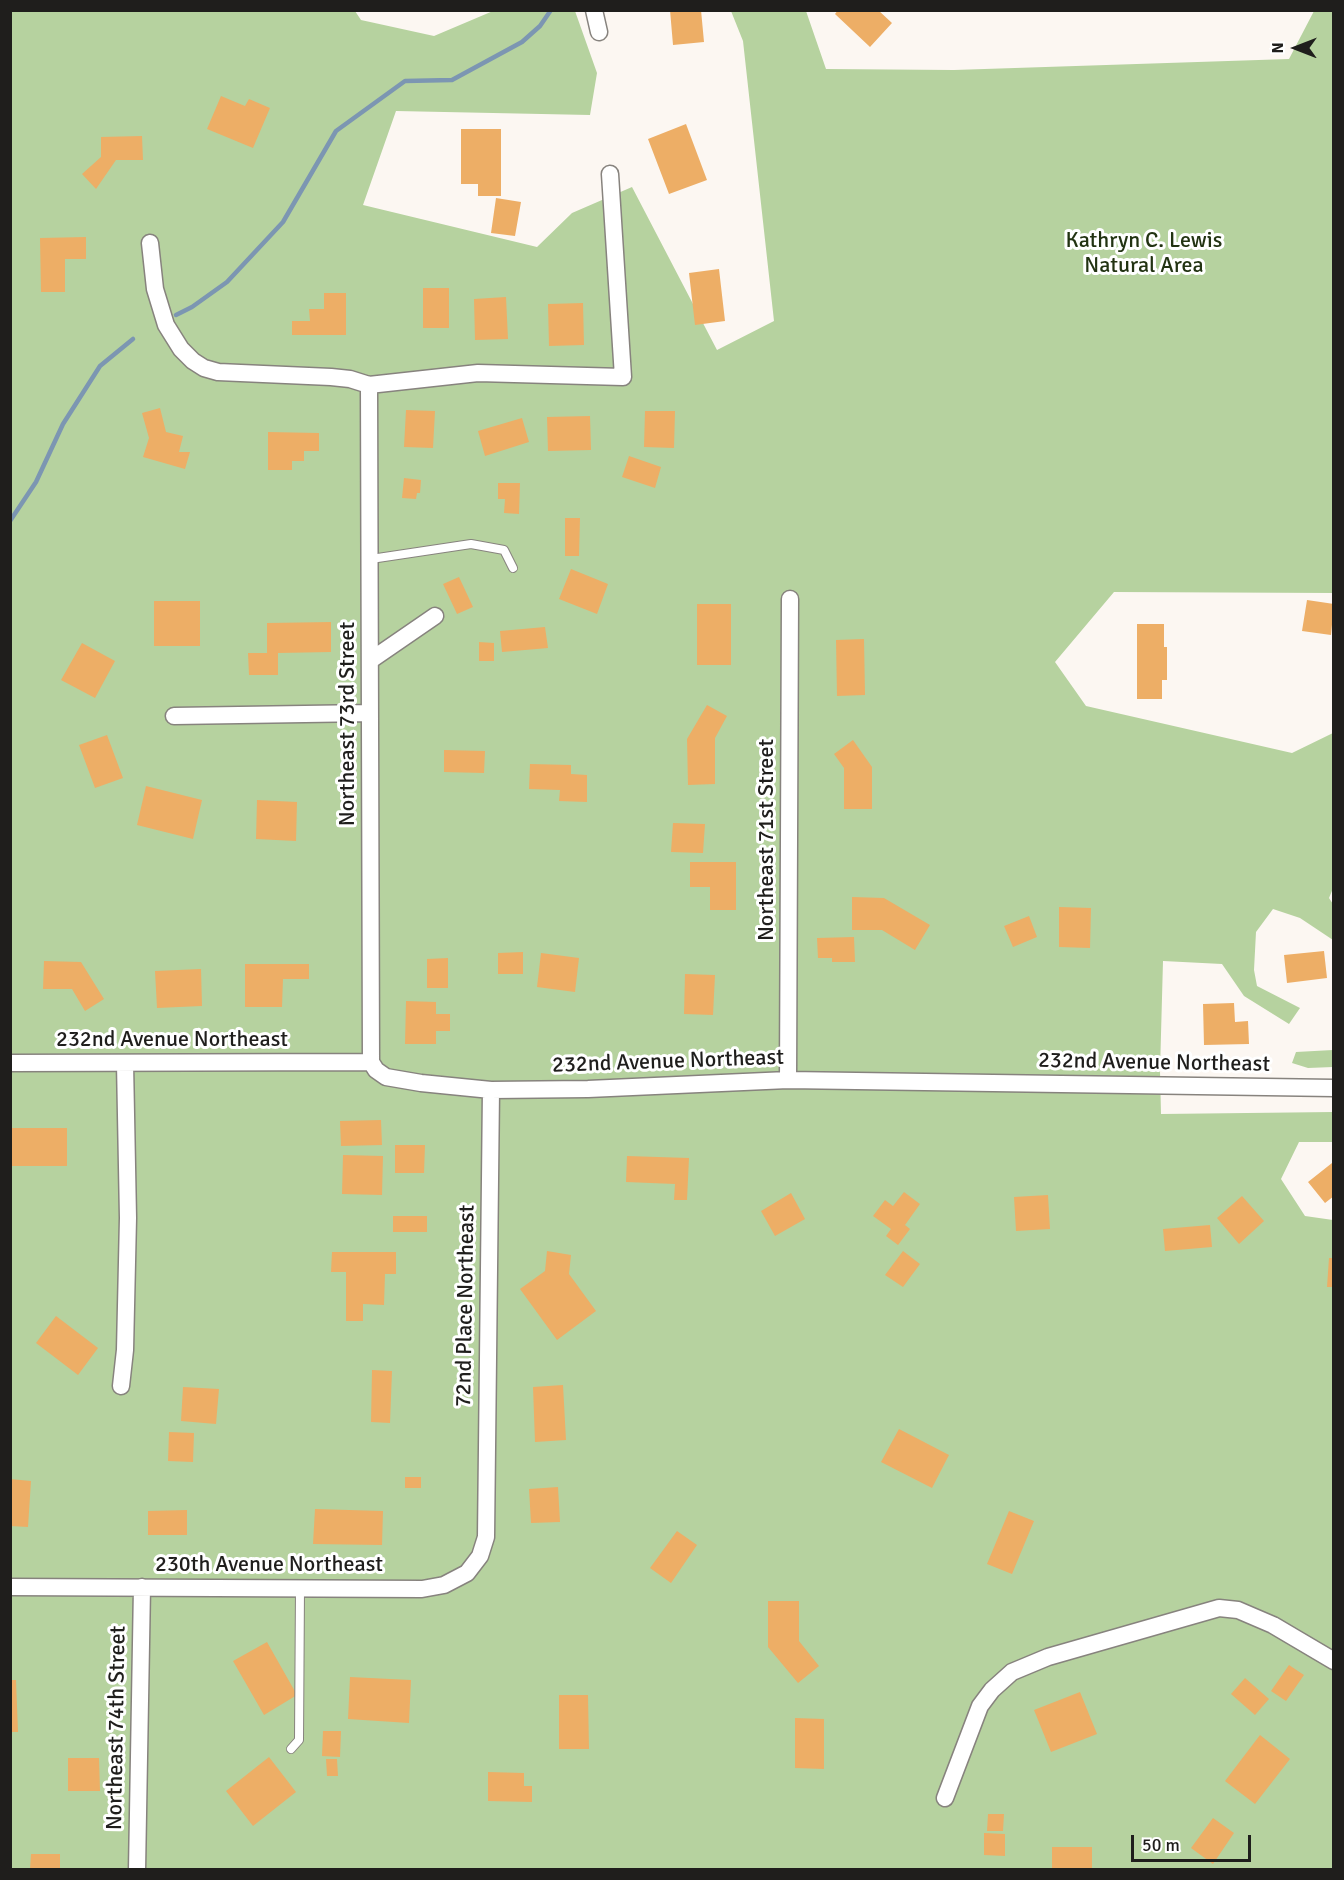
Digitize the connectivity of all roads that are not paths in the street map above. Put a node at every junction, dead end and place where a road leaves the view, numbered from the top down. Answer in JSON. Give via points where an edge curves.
{"nodes":[{"id":1,"x":594,"y":10,"type":"edge"},
{"id":2,"x":599,"y":32,"type":"dead end"},
{"id":3,"x":610,"y":174,"type":"dead end"},
{"id":4,"x":150,"y":243,"type":"dead end"},
{"id":5,"x":369,"y":385,"type":"junction"},
{"id":6,"x":371,"y":559,"type":"junction"},
{"id":7,"x":513,"y":568,"type":"dead end"},
{"id":8,"x":790,"y":599,"type":"dead end"},
{"id":9,"x":435,"y":616,"type":"dead end"},
{"id":10,"x":371,"y":660,"type":"junction"},
{"id":11,"x":370,"y":713,"type":"junction"},
{"id":12,"x":174,"y":716,"type":"dead end"},
{"id":13,"x":371,"y":1062,"type":"junction"},
{"id":14,"x":10,"y":1063,"type":"edge"},
{"id":15,"x":126,"y":1063,"type":"junction"},
{"id":16,"x":788,"y":1080,"type":"junction"},
{"id":17,"x":1334,"y":1088,"type":"edge"},
{"id":18,"x":491,"y":1090,"type":"junction"},
{"id":19,"x":121,"y":1386,"type":"dead end"},
{"id":20,"x":487,"y":1522,"type":"joint"},
{"id":21,"x":10,"y":1587,"type":"edge"},
{"id":22,"x":142,"y":1587,"type":"junction"},
{"id":23,"x":300,"y":1588,"type":"junction"},
{"id":24,"x":1334,"y":1661,"type":"edge"},
{"id":25,"x":291,"y":1749,"type":"dead end"},
{"id":26,"x":945,"y":1798,"type":"dead end"},
{"id":27,"x":137,"y":1869,"type":"edge"}],
"edges":[{"from":1,"to":2,"type":"street"},
{"from":3,"to":5,"type":"street","via":[[616,377],[478,373]]},
{"from":4,"to":5,"type":"street","via":[[157,302],[176,341],[193,361],[218,372],[330,377]]},
{"from":5,"to":6,"type":"street","name":"Northeast 73rd Street"},
{"from":6,"to":7,"type":"lane","via":[[471,544],[504,550]]},
{"from":6,"to":10,"type":"street","name":"Northeast 73rd Street"},
{"from":8,"to":16,"type":"street","name":"Northeast 71st Street"},
{"from":9,"to":10,"type":"street"},
{"from":10,"to":11,"type":"street","name":"Northeast 73rd Street"},
{"from":11,"to":12,"type":"street"},
{"from":11,"to":13,"type":"street","name":"Northeast 73rd Street"},
{"from":13,"to":15,"type":"street","name":"232nd Avenue Northeast"},
{"from":13,"to":18,"type":"street","name":"232nd Avenue Northeast","via":[[386,1077]]},
{"from":14,"to":15,"type":"street","name":"232nd Avenue Northeast"},
{"from":15,"to":19,"type":"street","via":[[128,1229],[126,1350]]},
{"from":16,"to":17,"type":"street","name":"232nd Avenue Northeast"},
{"from":16,"to":18,"type":"street","name":"232nd Avenue Northeast"},
{"from":18,"to":20,"type":"street","name":"72nd Place Northeast"},
{"from":20,"to":23,"type":"street","name":"230th Avenue Northeast","via":[[480,1556],[467,1573],[444,1585],[422,1589]]},
{"from":21,"to":22,"type":"street","name":"230th Avenue Northeast"},
{"from":22,"to":23,"type":"street","name":"230th Avenue Northeast"},
{"from":22,"to":27,"type":"street","name":"Northeast 74th Street"},
{"from":23,"to":25,"type":"lane","via":[[299,1740]]},
{"from":24,"to":26,"type":"street","via":[[1273,1626],[1238,1610],[1219,1608],[1048,1657],[1012,1672],[980,1706]]}]}
